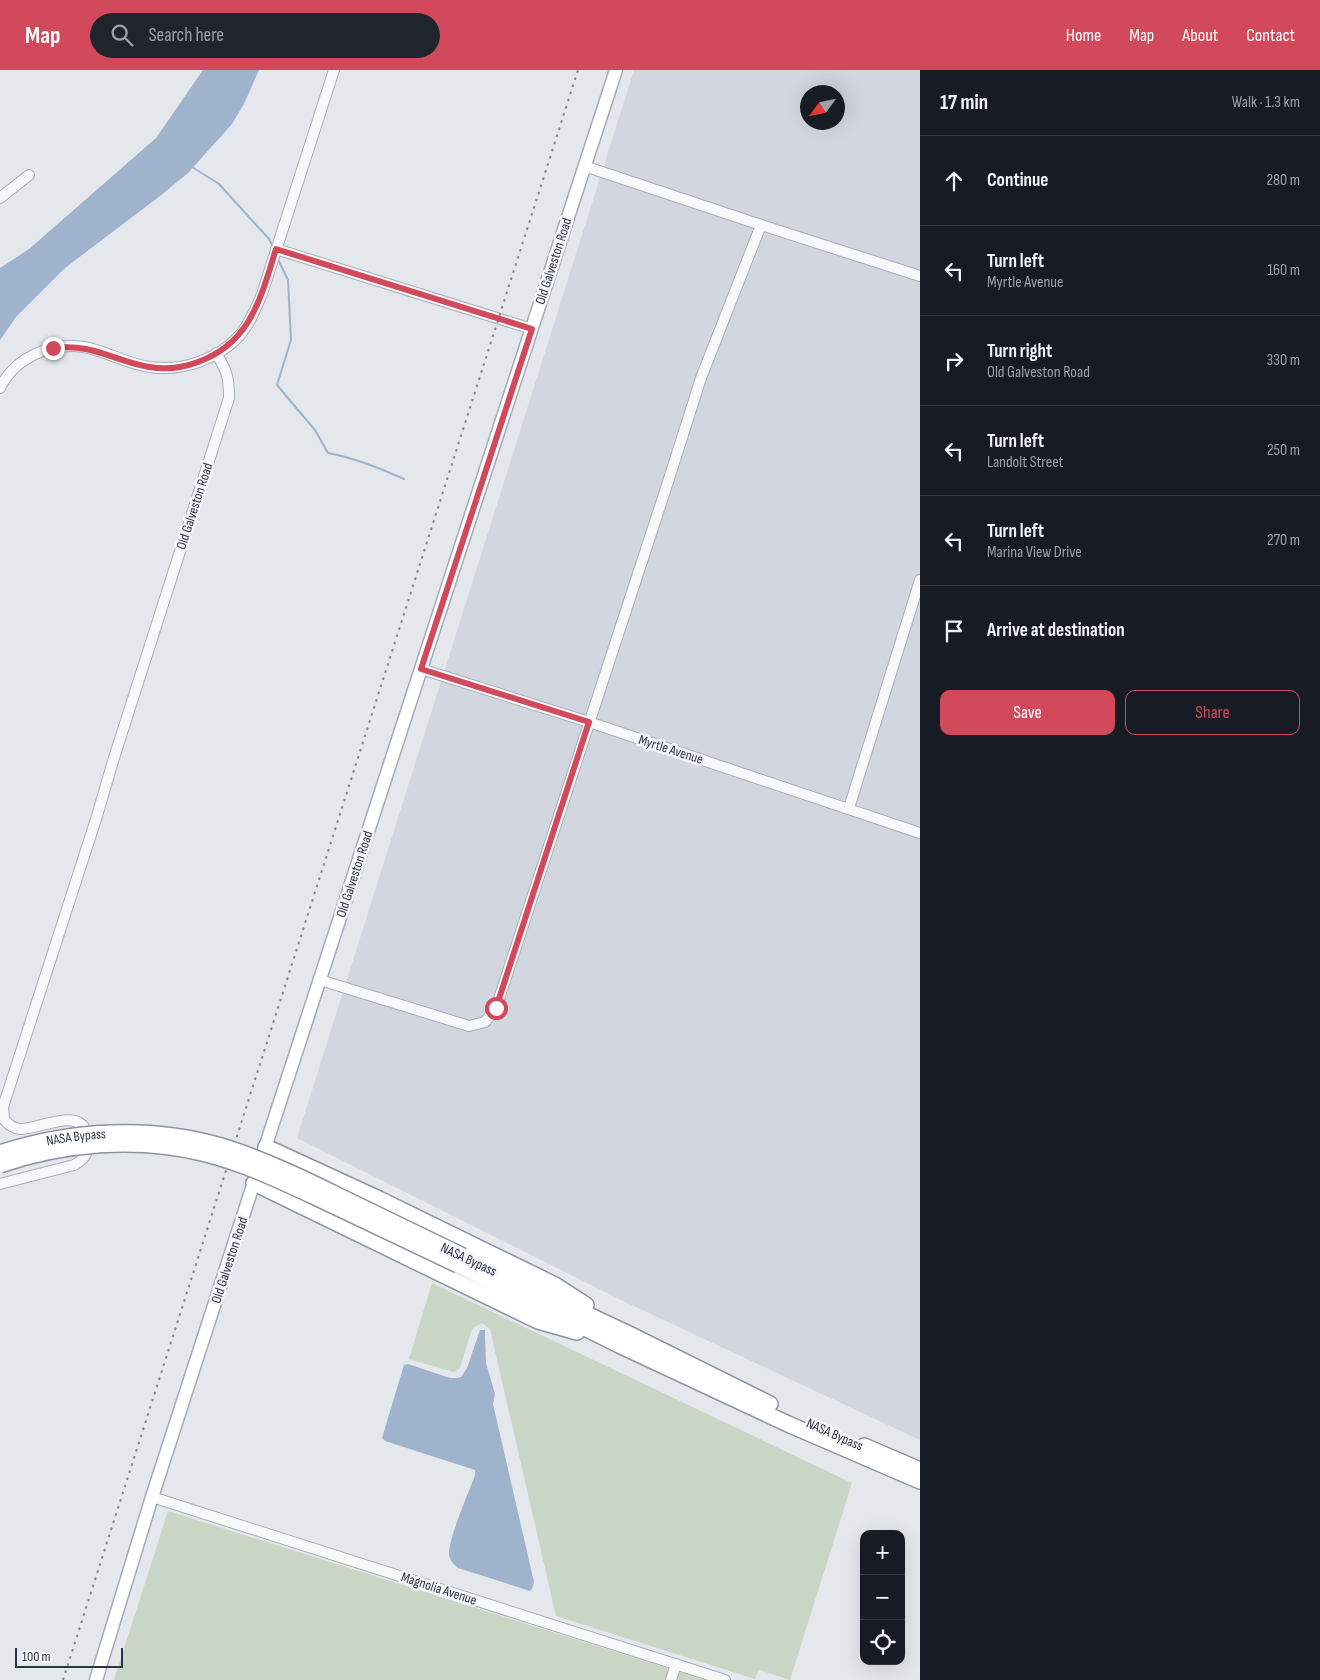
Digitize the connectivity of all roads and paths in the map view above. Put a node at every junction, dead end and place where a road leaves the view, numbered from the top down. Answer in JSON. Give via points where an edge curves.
{"nodes":[{"id":1,"x":334,"y":70,"type":"edge"},
{"id":2,"x":616,"y":70,"type":"edge"},
{"id":3,"x":584,"y":166,"type":"junction"},
{"id":4,"x":29,"y":175,"type":"dead end"},
{"id":5,"x":0,"y":198,"type":"edge"},
{"id":6,"x":761,"y":225,"type":"junction"},
{"id":7,"x":276,"y":249,"type":"junction"},
{"id":8,"x":920,"y":276,"type":"edge"},
{"id":9,"x":532,"y":329,"type":"junction"},
{"id":10,"x":216,"y":354,"type":"junction"},
{"id":11,"x":0,"y":388,"type":"edge"},
{"id":12,"x":920,"y":580,"type":"edge"},
{"id":13,"x":421,"y":669,"type":"junction"},
{"id":14,"x":589,"y":722,"type":"junction"},
{"id":15,"x":849,"y":808,"type":"junction"},
{"id":16,"x":920,"y":833,"type":"edge"},
{"id":17,"x":320,"y":980,"type":"junction"},
{"id":18,"x":266,"y":1147,"type":"junction"},
{"id":19,"x":0,"y":1153,"type":"edge"},
{"id":20,"x":0,"y":1165,"type":"edge"},
{"id":21,"x":254,"y":1183,"type":"junction"},
{"id":22,"x":0,"y":1184,"type":"edge"},
{"id":23,"x":379,"y":1199,"type":"junction"},
{"id":24,"x":366,"y":1238,"type":"junction"},
{"id":25,"x":461,"y":1261,"type":"junction"},
{"id":26,"x":631,"y":1335,"type":"junction"},
{"id":27,"x":618,"y":1345,"type":"junction"},
{"id":28,"x":920,"y":1470,"type":"edge"},
{"id":29,"x":920,"y":1481,"type":"edge"},
{"id":30,"x":152,"y":1497,"type":"junction"},
{"id":31,"x":676,"y":1664,"type":"junction"},
{"id":32,"x":96,"y":1680,"type":"edge"},
{"id":33,"x":671,"y":1680,"type":"edge"},
{"id":34,"x":725,"y":1680,"type":"edge"}],
"edges":[{"from":1,"to":7,"type":"street"},
{"from":2,"to":3,"type":"main road","name":"Old Galveston Road"},
{"from":3,"to":6,"type":"street"},
{"from":3,"to":9,"type":"main road","name":"Old Galveston Road"},
{"from":4,"to":5,"type":"street"},
{"from":6,"to":8,"type":"street"},
{"from":6,"to":14,"type":"street","via":[[701,378]]},
{"from":7,"to":9,"type":"street"},
{"from":7,"to":10,"type":"street","via":[[253,316],[241,334]]},
{"from":9,"to":13,"type":"main road","name":"Old Galveston Road"},
{"from":10,"to":11,"type":"street","via":[[188,366],[165,368],[142,365],[86,348],[53,348],[26,360],[8,375]]},
{"from":10,"to":22,"type":"street","name":"Old Galveston Road","via":[[229,380],[229,398],[2,1107],[4,1119],[14,1128],[24,1129],[63,1120],[80,1123],[88,1141],[86,1153],[74,1165]]},
{"from":12,"to":15,"type":"street"},
{"from":13,"to":14,"type":"street","name":"Myrtle Avenue"},
{"from":13,"to":17,"type":"main road","name":"Old Galveston Road"},
{"from":14,"to":15,"type":"street","name":"Myrtle Avenue"},
{"from":14,"to":17,"type":"street","via":[[496,1008],[485,1022],[469,1026]]},
{"from":15,"to":16,"type":"street","name":"Myrtle Avenue"},
{"from":17,"to":18,"type":"main road","name":"Old Galveston Road"},
{"from":18,"to":21,"type":"main road","name":"Old Galveston Road"},
{"from":18,"to":23,"type":"highway"},
{"from":19,"to":25,"type":"highway","name":"NASA Bypass","bridge":true,"via":[[59,1138],[103,1134],[144,1134],[204,1142],[236,1150],[280,1168]]},
{"from":20,"to":25,"type":"highway","name":"NASA Bypass","bridge":true,"via":[[50,1152],[92,1146],[143,1145],[200,1152],[269,1175]]},
{"from":21,"to":24,"type":"highway"},
{"from":21,"to":30,"type":"main road","name":"Old Galveston Road"},
{"from":23,"to":24,"type":"highway","via":[[362,1214],[361,1224]]},
{"from":23,"to":26,"type":"highway","via":[[555,1284]]},
{"from":24,"to":27,"type":"highway","via":[[538,1321]]},
{"from":25,"to":26,"type":"highway","name":"NASA Bypass"},
{"from":25,"to":27,"type":"highway","name":"NASA Bypass"},
{"from":26,"to":28,"type":"highway","name":"NASA Bypass","via":[[787,1412]]},
{"from":27,"to":29,"type":"highway","name":"NASA Bypass"},
{"from":30,"to":31,"type":"street","name":"Magnolia Avenue"},
{"from":30,"to":32,"type":"main road","name":"Old Galveston Road"},
{"from":31,"to":33,"type":"street"},
{"from":31,"to":34,"type":"street","name":"Magnolia Avenue"}]}
